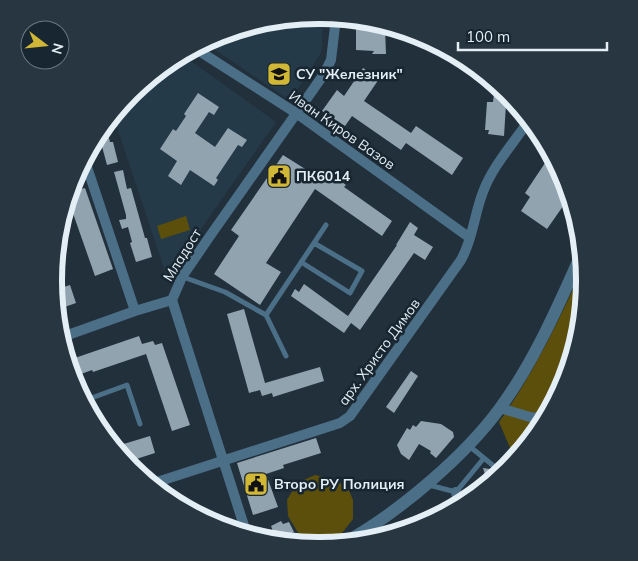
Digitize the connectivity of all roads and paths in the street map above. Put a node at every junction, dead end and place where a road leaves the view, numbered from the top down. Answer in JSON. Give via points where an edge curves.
{"nodes":[{"id":1,"x":335,"y":24,"type":"edge"},
{"id":2,"x":201,"y":52,"type":"edge"},
{"id":3,"x":296,"y":113,"type":"junction"},
{"id":4,"x":525,"y":126,"type":"edge"},
{"id":5,"x":88,"y":170,"type":"edge"},
{"id":6,"x":326,"y":225,"type":"dead end"},
{"id":7,"x":470,"y":238,"type":"junction"},
{"id":8,"x":314,"y":243,"type":"junction"},
{"id":9,"x":301,"y":262,"type":"junction"},
{"id":10,"x":575,"y":267,"type":"edge"},
{"id":11,"x":182,"y":277,"type":"junction"},
{"id":12,"x":172,"y":300,"type":"junction"},
{"id":13,"x":135,"y":311,"type":"junction"},
{"id":14,"x":266,"y":315,"type":"junction"},
{"id":15,"x":68,"y":335,"type":"edge"},
{"id":16,"x":286,"y":356,"type":"dead end"},
{"id":17,"x":91,"y":398,"type":"edge"},
{"id":18,"x":500,"y":408,"type":"junction"},
{"id":19,"x":536,"y":418,"type":"edge"},
{"id":20,"x":140,"y":424,"type":"dead end"},
{"id":21,"x":468,"y":445,"type":"junction"},
{"id":22,"x":484,"y":458,"type":"junction"},
{"id":23,"x":223,"y":460,"type":"junction"},
{"id":24,"x":495,"y":467,"type":"edge"},
{"id":25,"x":159,"y":481,"type":"edge"},
{"id":26,"x":425,"y":484,"type":"junction"},
{"id":27,"x":457,"y":496,"type":"edge"},
{"id":28,"x":244,"y":526,"type":"edge"},
{"id":29,"x":358,"y":534,"type":"edge"}],
"edges":[{"from":1,"to":3,"type":"street","name":"Младост","via":[[331,60]]},
{"from":2,"to":3,"type":"street","name":"Иван Киров Вазов"},
{"from":3,"to":7,"type":"street","name":"Иван Киров Вазов"},
{"from":3,"to":11,"type":"street","name":"Младост"},
{"from":4,"to":7,"type":"street","name":"арх. Христо Димов","via":[[483,191]]},
{"from":5,"to":13,"type":"street"},
{"from":6,"to":8,"type":"lane"},
{"from":7,"to":23,"type":"street","name":"арх. Христо Димов","via":[[461,260],[350,416],[340,423]]},
{"from":8,"to":9,"type":"lane"},
{"from":8,"to":9,"type":"lane","via":[[362,272],[350,293]]},
{"from":9,"to":14,"type":"lane"},
{"from":10,"to":18,"type":"street","via":[[542,337]]},
{"from":11,"to":12,"type":"street","name":"Младост"},
{"from":11,"to":14,"type":"lane","via":[[224,292]]},
{"from":12,"to":13,"type":"street"},
{"from":12,"to":23,"type":"street","name":"Младост"},
{"from":13,"to":15,"type":"street"},
{"from":14,"to":16,"type":"lane"},
{"from":17,"to":20,"type":"lane","via":[[127,385]]},
{"from":18,"to":19,"type":"street"},
{"from":18,"to":21,"type":"street"},
{"from":21,"to":22,"type":"lane"},
{"from":21,"to":26,"type":"street"},
{"from":22,"to":24,"type":"lane"},
{"from":22,"to":27,"type":"lane"},
{"from":23,"to":25,"type":"street","name":"арх. Христо Димов"},
{"from":23,"to":28,"type":"street","name":"Младост"},
{"from":26,"to":27,"type":"lane"},
{"from":26,"to":29,"type":"street"}]}
